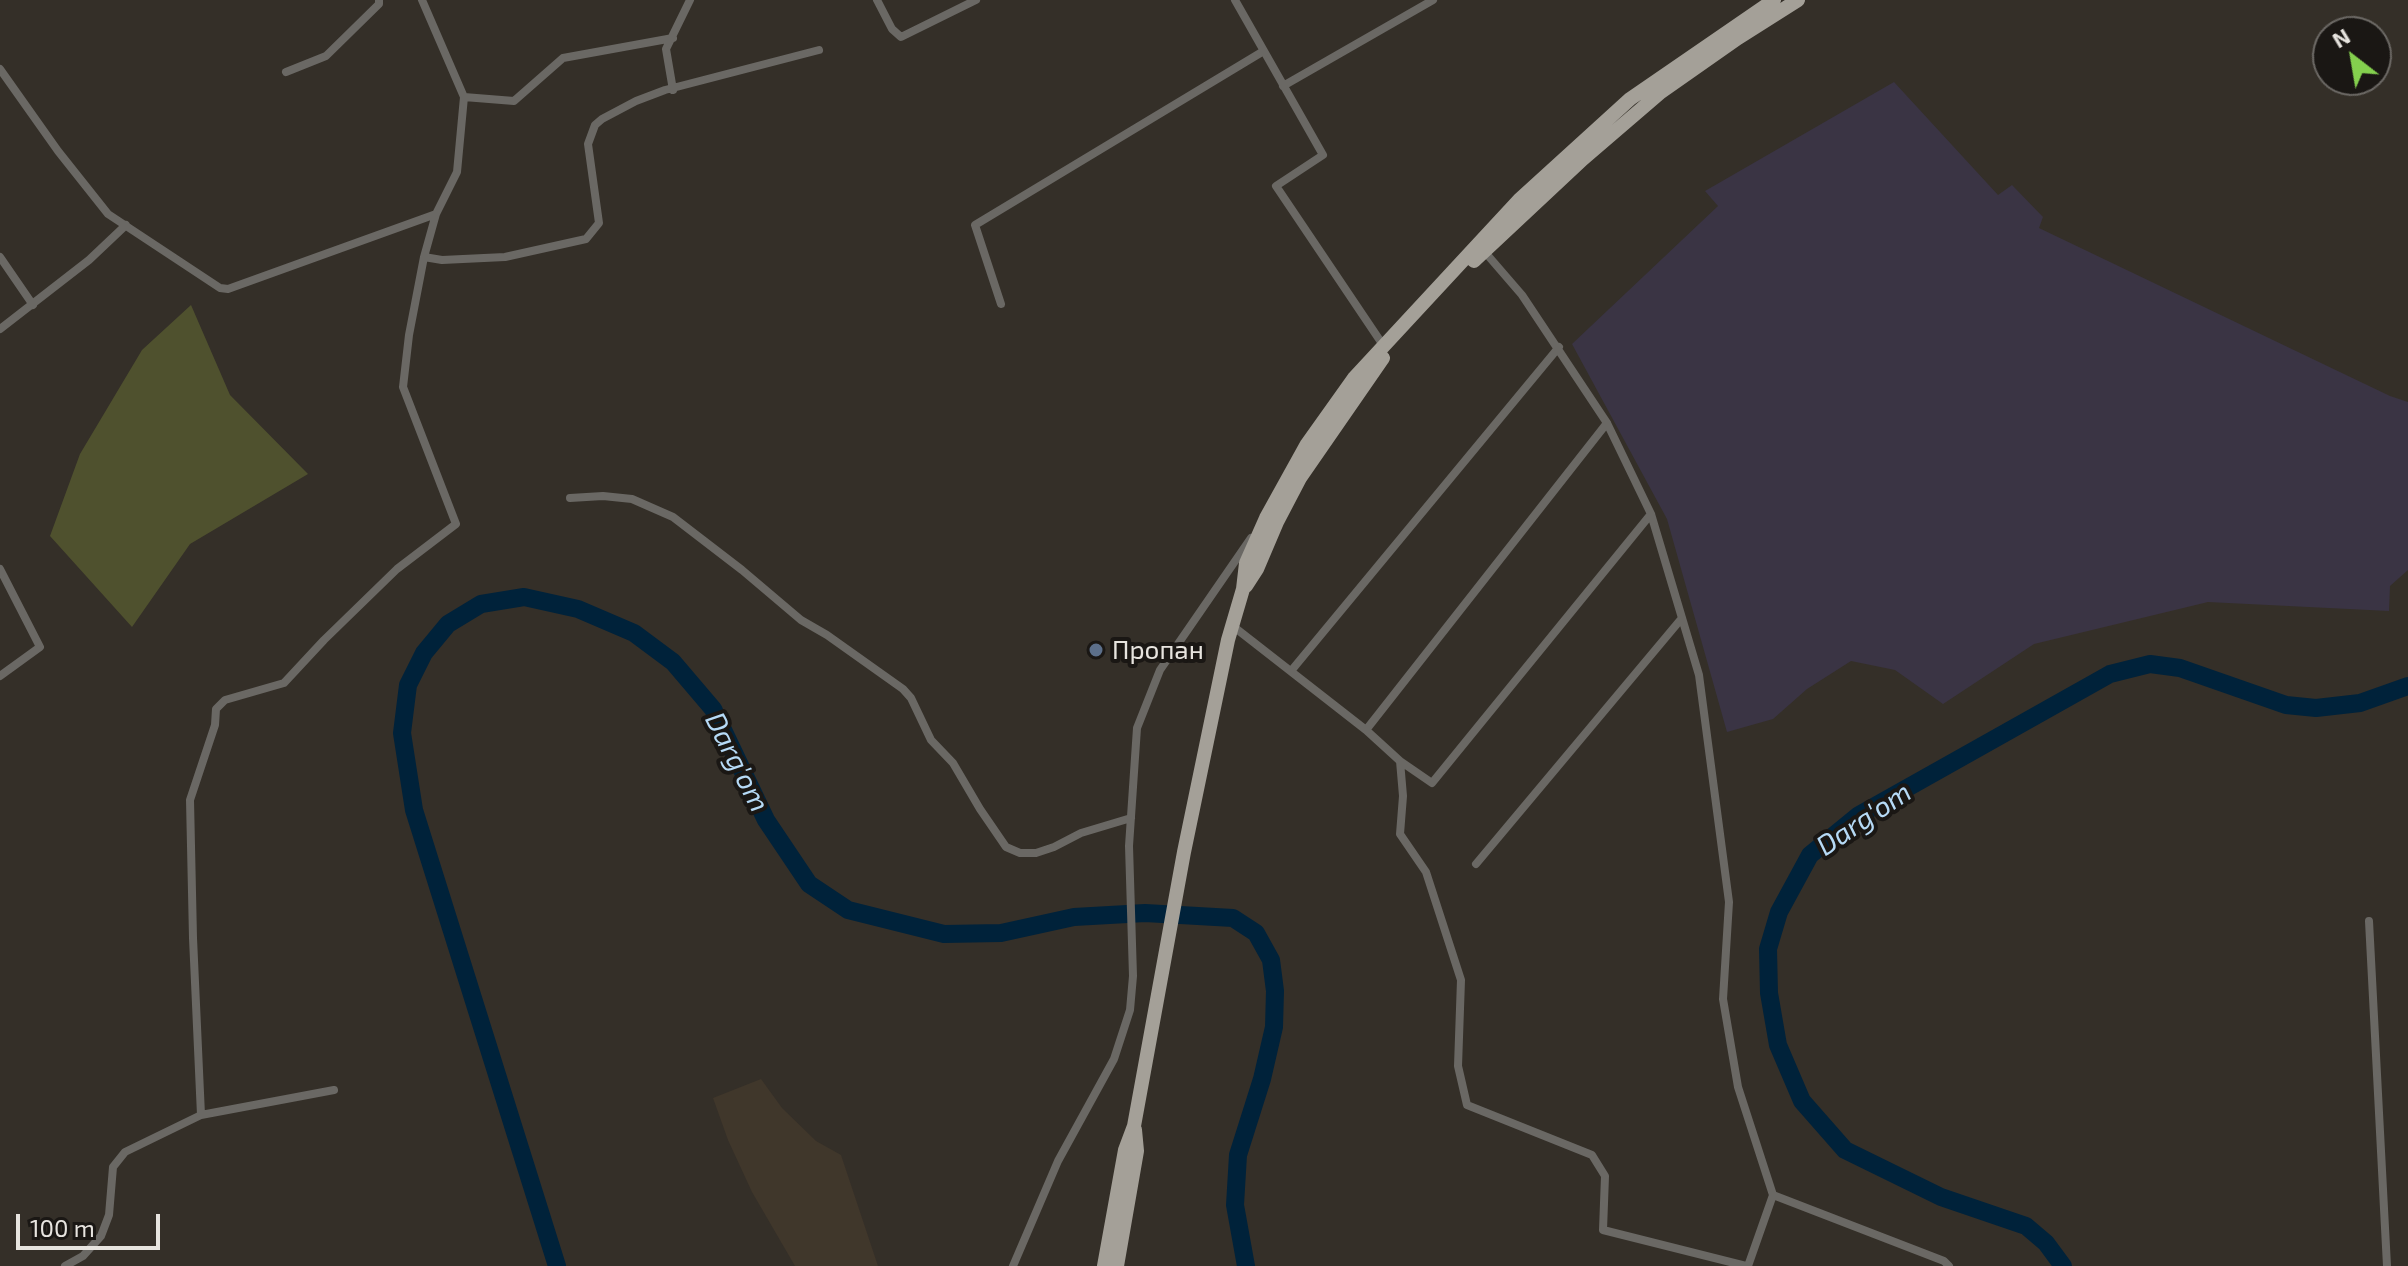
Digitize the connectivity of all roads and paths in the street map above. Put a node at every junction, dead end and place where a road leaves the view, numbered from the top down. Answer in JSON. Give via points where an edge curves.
{"nodes":[{"id":1,"x":379,"y":0,"type":"edge"},
{"id":2,"x":422,"y":0,"type":"edge"},
{"id":3,"x":690,"y":0,"type":"edge"},
{"id":4,"x":877,"y":0,"type":"edge"},
{"id":5,"x":976,"y":0,"type":"edge"},
{"id":6,"x":1235,"y":0,"type":"edge"},
{"id":7,"x":1433,"y":0,"type":"edge"},
{"id":8,"x":1774,"y":0,"type":"edge"},
{"id":9,"x":1798,"y":0,"type":"edge"},
{"id":10,"x":673,"y":38,"type":"junction"},
{"id":11,"x":819,"y":50,"type":"dead end"},
{"id":12,"x":1262,"y":52,"type":"junction"},
{"id":13,"x":0,"y":69,"type":"edge"},
{"id":14,"x":286,"y":72,"type":"dead end"},
{"id":15,"x":1283,"y":86,"type":"junction"},
{"id":16,"x":1657,"y":87,"type":"junction"},
{"id":17,"x":673,"y":90,"type":"junction"},
{"id":18,"x":464,"y":97,"type":"junction"},
{"id":19,"x":436,"y":214,"type":"junction"},
{"id":20,"x":126,"y":225,"type":"junction"},
{"id":21,"x":1484,"y":251,"type":"junction"},
{"id":22,"x":0,"y":257,"type":"edge"},
{"id":23,"x":424,"y":257,"type":"junction"},
{"id":24,"x":1001,"y":304,"type":"dead end"},
{"id":25,"x":33,"y":305,"type":"junction"},
{"id":26,"x":0,"y":329,"type":"edge"},
{"id":27,"x":1383,"y":345,"type":"junction"},
{"id":28,"x":1559,"y":347,"type":"junction"},
{"id":29,"x":1607,"y":423,"type":"junction"},
{"id":30,"x":570,"y":498,"type":"dead end"},
{"id":31,"x":1651,"y":514,"type":"junction"},
{"id":32,"x":1266,"y":518,"type":"junction"},
{"id":33,"x":0,"y":569,"type":"edge"},
{"id":34,"x":1243,"y":589,"type":"junction"},
{"id":35,"x":1682,"y":618,"type":"junction"},
{"id":36,"x":1234,"y":627,"type":"junction"},
{"id":37,"x":1291,"y":671,"type":"junction"},
{"id":38,"x":0,"y":676,"type":"edge"},
{"id":39,"x":1366,"y":730,"type":"junction"},
{"id":40,"x":1400,"y":761,"type":"junction"},
{"id":41,"x":1131,"y":818,"type":"junction"},
{"id":42,"x":1476,"y":864,"type":"dead end"},
{"id":43,"x":2369,"y":921,"type":"dead end"},
{"id":44,"x":334,"y":1090,"type":"dead end"},
{"id":45,"x":201,"y":1115,"type":"junction"},
{"id":46,"x":1134,"y":1126,"type":"junction"},
{"id":47,"x":1773,"y":1195,"type":"junction"},
{"id":48,"x":65,"y":1266,"type":"edge"},
{"id":49,"x":1013,"y":1266,"type":"edge"},
{"id":50,"x":1104,"y":1266,"type":"edge"},
{"id":51,"x":1117,"y":1266,"type":"edge"},
{"id":52,"x":1747,"y":1266,"type":"edge"},
{"id":53,"x":1949,"y":1266,"type":"edge"},
{"id":54,"x":2387,"y":1266,"type":"edge"}],
"edges":[{"from":1,"to":14,"type":"street","via":[[326,56]]},
{"from":2,"to":18,"type":"street"},
{"from":3,"to":10,"type":"street"},
{"from":4,"to":5,"type":"street","via":[[901,37]]},
{"from":6,"to":12,"type":"street"},
{"from":7,"to":15,"type":"street"},
{"from":8,"to":16,"type":"main road"},
{"from":9,"to":16,"type":"main road"},
{"from":10,"to":17,"type":"street","via":[[666,49]]},
{"from":10,"to":18,"type":"street","via":[[563,58],[514,101]]},
{"from":11,"to":17,"type":"street"},
{"from":12,"to":15,"type":"street"},
{"from":12,"to":24,"type":"street","via":[[975,225]]},
{"from":13,"to":20,"type":"street","via":[[90,192],[108,214]]},
{"from":15,"to":27,"type":"street","via":[[1323,155],[1276,186]]},
{"from":16,"to":21,"type":"main road"},
{"from":16,"to":27,"type":"main road","via":[[1630,99],[1519,200]]},
{"from":17,"to":23,"type":"street","via":[[636,101],[595,125],[588,144],[599,223],[586,239],[505,257]]},
{"from":18,"to":19,"type":"street","via":[[457,172]]},
{"from":19,"to":20,"type":"street","via":[[228,289]]},
{"from":19,"to":23,"type":"street"},
{"from":20,"to":25,"type":"street"},
{"from":21,"to":28,"type":"street"},
{"from":21,"to":34,"type":"main road","via":[[1392,346],[1354,396],[1300,478]]},
{"from":22,"to":25,"type":"street"},
{"from":23,"to":45,"type":"street","via":[[403,387],[456,524],[397,569],[284,683],[225,700],[216,709],[190,800]]},
{"from":25,"to":26,"type":"street"},
{"from":27,"to":32,"type":"main road","via":[[1307,444]]},
{"from":28,"to":29,"type":"street"},
{"from":28,"to":37,"type":"street"},
{"from":29,"to":31,"type":"street"},
{"from":29,"to":39,"type":"street"},
{"from":30,"to":41,"type":"street","via":[[632,499],[673,517],[801,620],[903,689],[931,740],[953,763],[1006,847],[1036,853]]},
{"from":31,"to":35,"type":"street"},
{"from":31,"to":40,"type":"street","via":[[1432,783]]},
{"from":32,"to":34,"type":"main road","via":[[1246,563]]},
{"from":32,"to":41,"type":"street","via":[[1160,670],[1137,728]]},
{"from":33,"to":38,"type":"street","via":[[40,647]]},
{"from":34,"to":36,"type":"main road"},
{"from":35,"to":42,"type":"street"},
{"from":35,"to":47,"type":"street","via":[[1699,675],[1729,902],[1723,999],[1738,1087]]},
{"from":36,"to":37,"type":"street"},
{"from":36,"to":46,"type":"main road","via":[[1184,852]]},
{"from":37,"to":39,"type":"street"},
{"from":39,"to":40,"type":"street"},
{"from":40,"to":52,"type":"street","via":[[1400,834],[1426,872],[1461,980],[1458,1066],[1467,1105],[1592,1155],[1605,1176],[1603,1230]]},
{"from":41,"to":49,"type":"street","via":[[1133,976],[1123,1038],[1058,1161]]},
{"from":43,"to":54,"type":"street"},
{"from":44,"to":45,"type":"street"},
{"from":45,"to":48,"type":"street","via":[[125,1152],[113,1167],[109,1215],[101,1236]]},
{"from":46,"to":50,"type":"main road"},
{"from":46,"to":51,"type":"main road","via":[[1137,1151]]},
{"from":47,"to":52,"type":"street"},
{"from":47,"to":53,"type":"street"}]}
